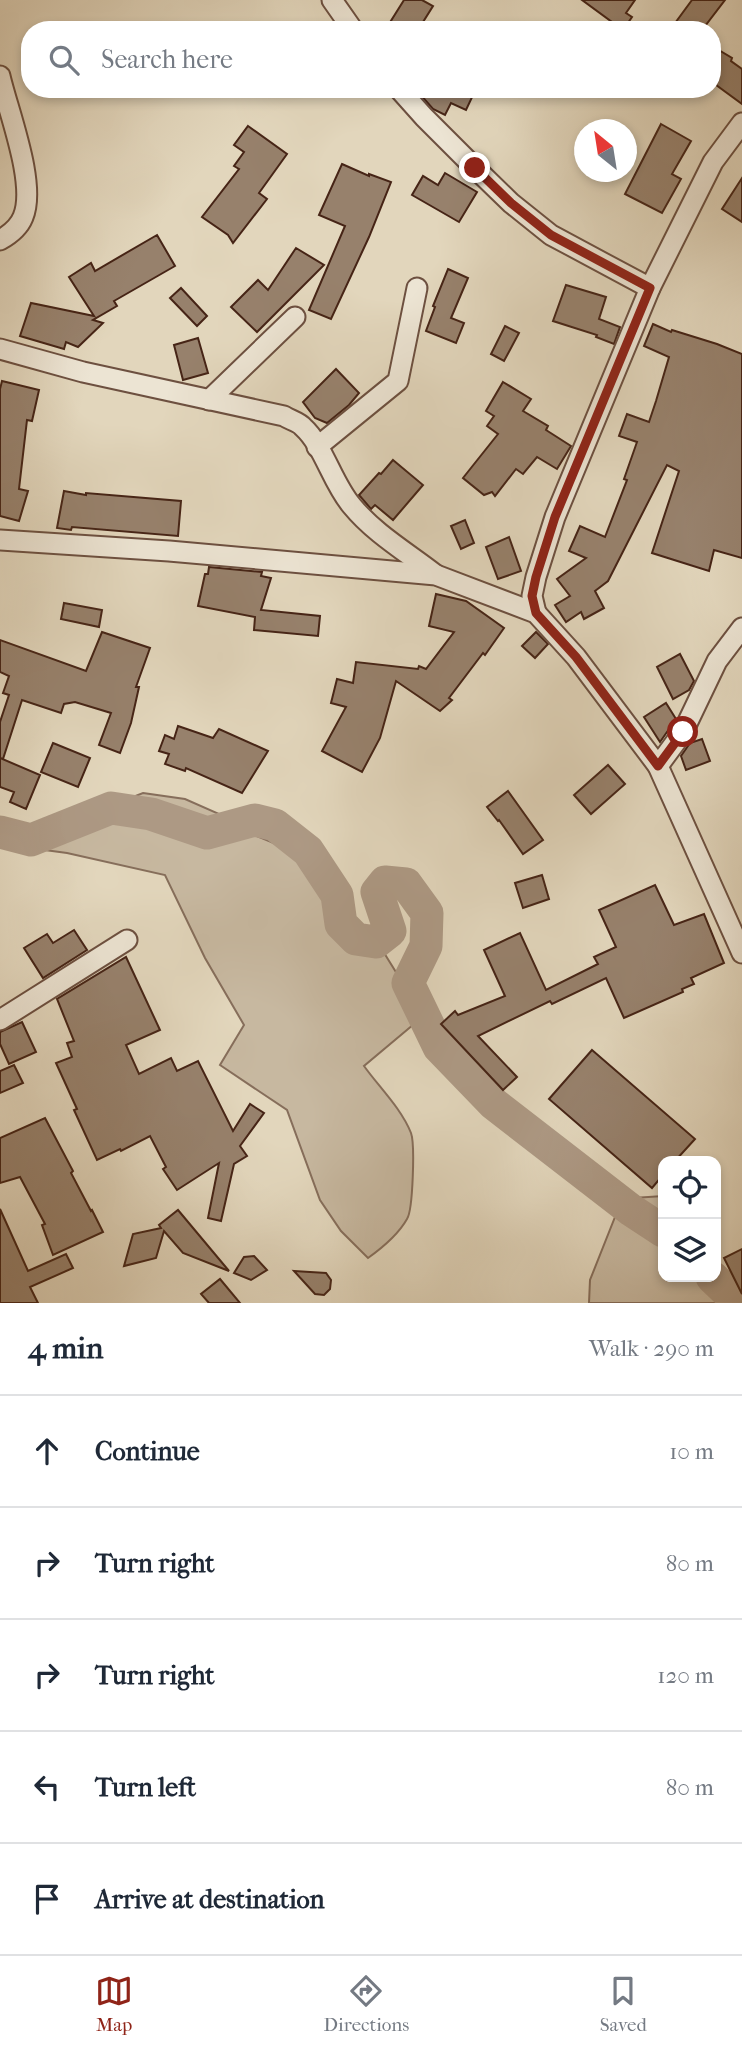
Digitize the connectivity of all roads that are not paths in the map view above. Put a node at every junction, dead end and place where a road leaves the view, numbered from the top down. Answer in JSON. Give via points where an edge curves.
{"nodes":[{"id":1,"x":332,"y":0,"type":"edge"},
{"id":2,"x":347,"y":21,"type":"edge"},
{"id":3,"x":0,"y":76,"type":"edge"},
{"id":4,"x":407,"y":98,"type":"edge"},
{"id":5,"x":742,"y":123,"type":"edge"},
{"id":6,"x":0,"y":240,"type":"edge"},
{"id":7,"x":417,"y":288,"type":"dead end"},
{"id":8,"x":650,"y":288,"type":"junction"},
{"id":9,"x":295,"y":317,"type":"dead end"},
{"id":10,"x":0,"y":349,"type":"edge"},
{"id":11,"x":209,"y":400,"type":"junction"},
{"id":12,"x":317,"y":447,"type":"junction"},
{"id":13,"x":0,"y":540,"type":"edge"},
{"id":14,"x":436,"y":575,"type":"junction"},
{"id":15,"x":536,"y":613,"type":"junction"},
{"id":16,"x":742,"y":628,"type":"edge"},
{"id":17,"x":658,"y":766,"type":"junction"},
{"id":18,"x":127,"y":940,"type":"dead end"},
{"id":19,"x":742,"y":953,"type":"edge"},
{"id":20,"x":0,"y":1020,"type":"edge"}],
"edges":[{"from":1,"to":2,"type":"street"},
{"from":3,"to":6,"type":"street","via":[[27,196],[23,218]]},
{"from":4,"to":8,"type":"street","via":[[511,203],[551,235]]},
{"from":5,"to":8,"type":"street","via":[[713,162]]},
{"from":7,"to":12,"type":"street","via":[[398,381]]},
{"from":8,"to":15,"type":"street","via":[[555,517],[532,596]]},
{"from":9,"to":11,"type":"street"},
{"from":10,"to":11,"type":"street"},
{"from":11,"to":12,"type":"street","via":[[284,416],[303,426]]},
{"from":12,"to":14,"type":"street","via":[[352,507]]},
{"from":13,"to":14,"type":"street"},
{"from":14,"to":15,"type":"street"},
{"from":15,"to":17,"type":"street","via":[[576,657]]},
{"from":16,"to":17,"type":"street","via":[[717,661],[683,732]]},
{"from":17,"to":19,"type":"street"},
{"from":18,"to":20,"type":"street"}]}
